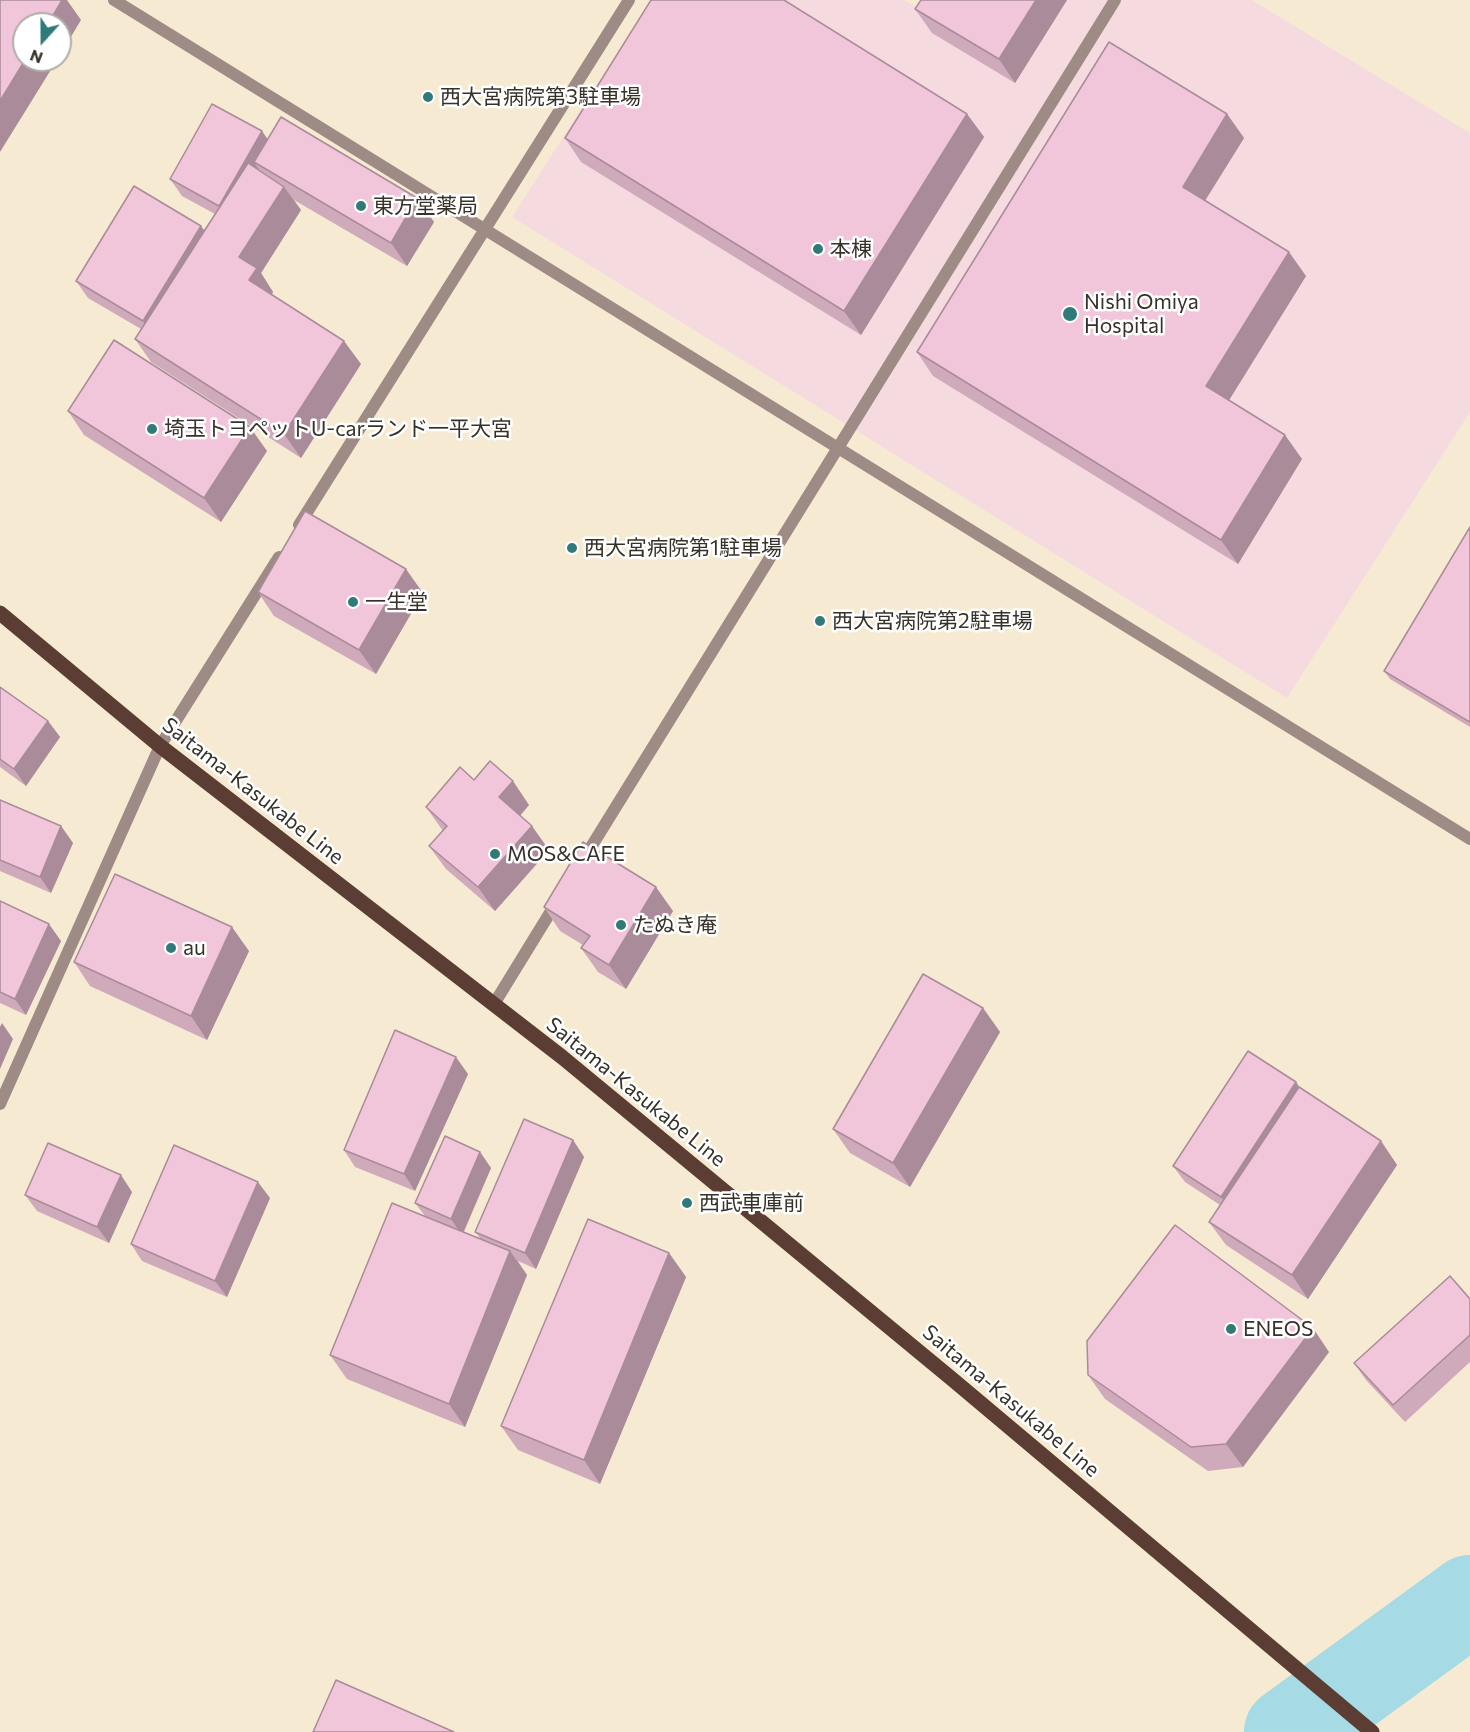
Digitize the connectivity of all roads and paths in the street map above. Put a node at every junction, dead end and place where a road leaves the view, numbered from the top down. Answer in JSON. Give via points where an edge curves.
{"nodes":[{"id":1,"x":114,"y":0,"type":"edge"},
{"id":2,"x":629,"y":0,"type":"edge"},
{"id":3,"x":1115,"y":0,"type":"edge"},
{"id":4,"x":485,"y":229,"type":"junction"},
{"id":5,"x":837,"y":447,"type":"junction"},
{"id":6,"x":0,"y":613,"type":"edge"},
{"id":7,"x":160,"y":746,"type":"junction"},
{"id":8,"x":1470,"y":839,"type":"edge"},
{"id":9,"x":575,"y":873,"type":"edge"},
{"id":10,"x":563,"y":893,"type":"edge"},
{"id":11,"x":494,"y":1005,"type":"junction"},
{"id":12,"x":0,"y":1104,"type":"edge"},
{"id":13,"x":1371,"y":1732,"type":"edge"}],
"edges":[{"from":1,"to":4,"type":"street"},
{"from":2,"to":4,"type":"street"},
{"from":3,"to":5,"type":"street"},
{"from":4,"to":5,"type":"street"},
{"from":4,"to":7,"type":"street"},
{"from":5,"to":8,"type":"street"},
{"from":5,"to":9,"type":"street"},
{"from":6,"to":7,"type":"main road","name":"Saitama-Kasukabe Line"},
{"from":7,"to":11,"type":"main road","name":"Saitama-Kasukabe Line"},
{"from":7,"to":12,"type":"street"},
{"from":10,"to":11,"type":"street"},
{"from":11,"to":13,"type":"main road","name":"Saitama-Kasukabe Line","via":[[562,1057]]}]}
